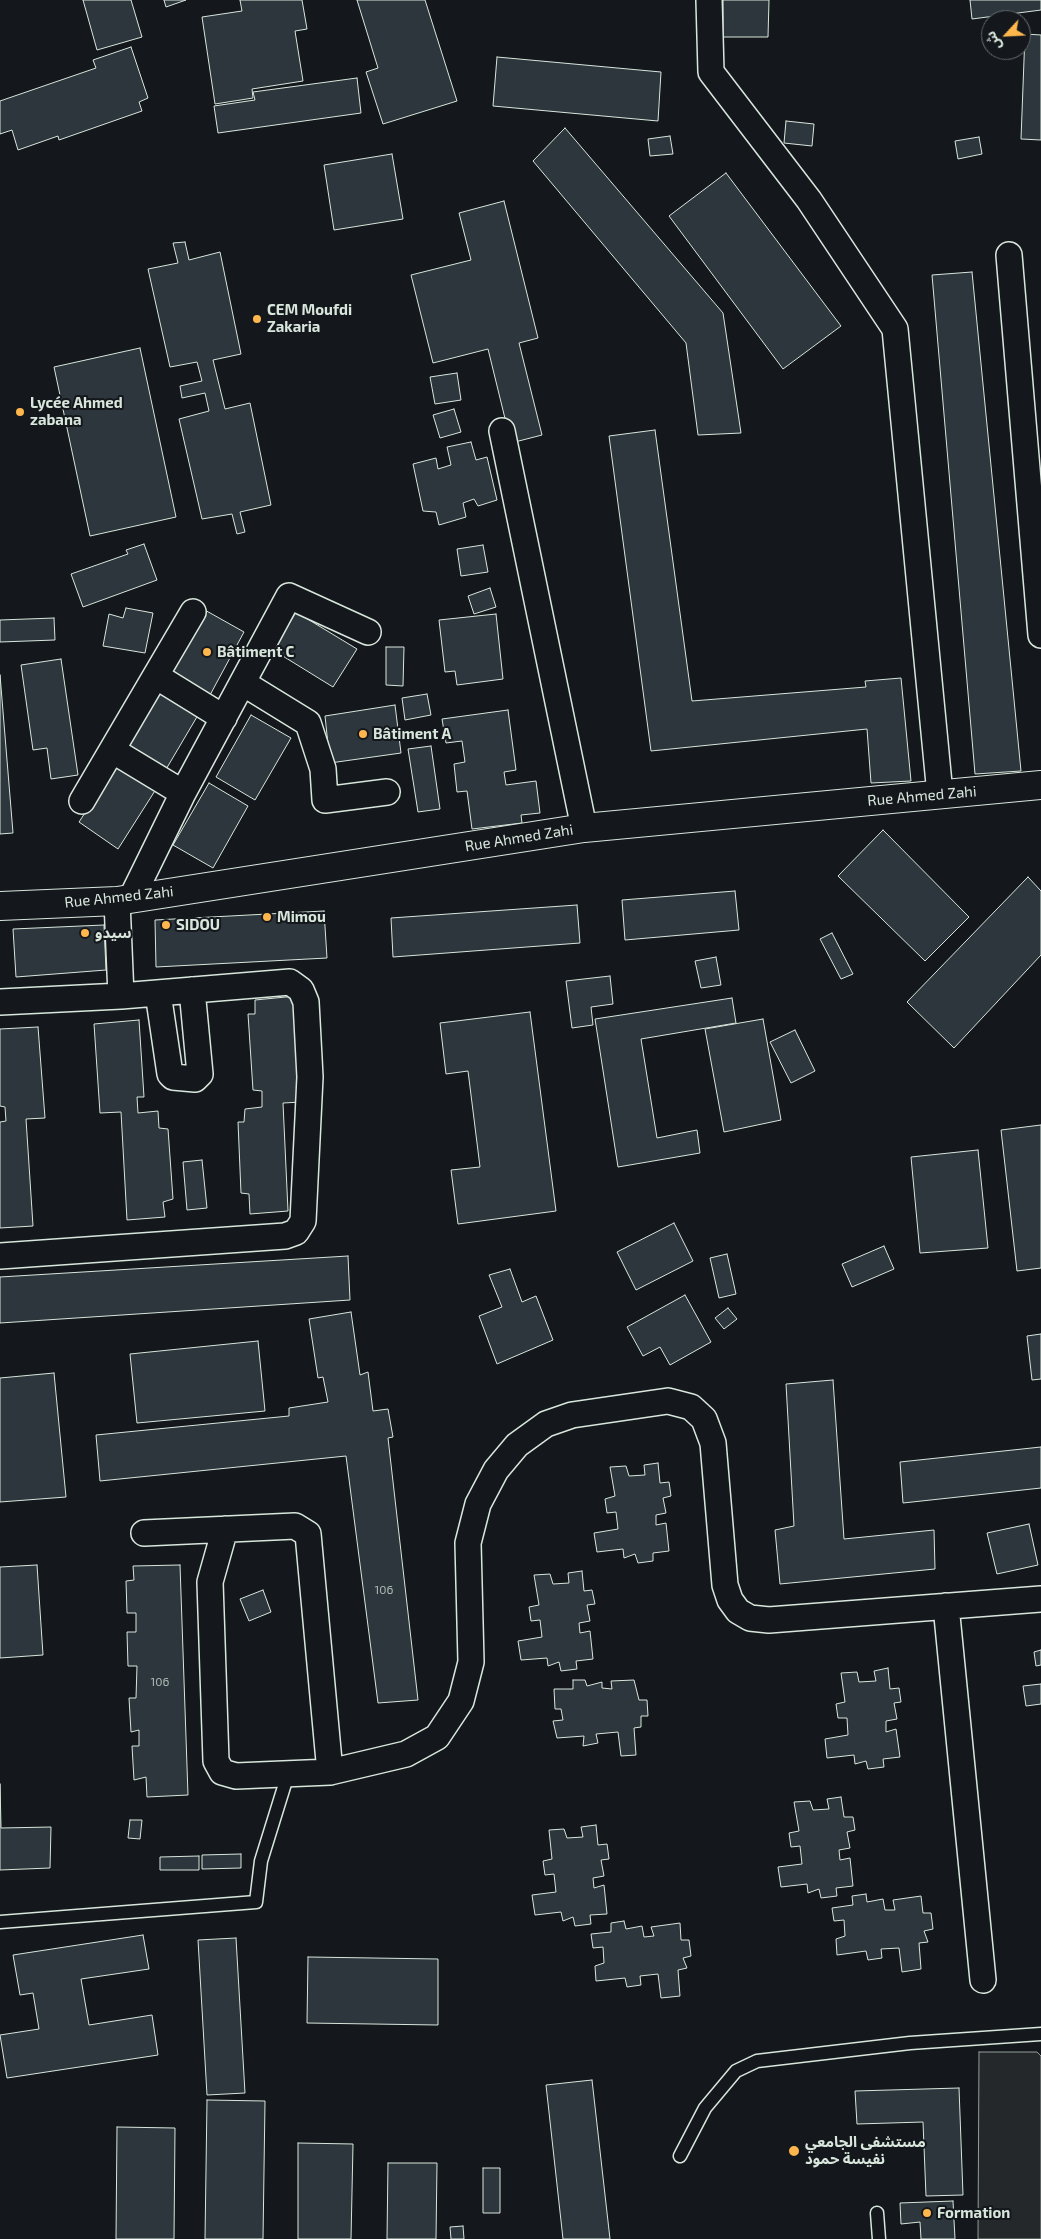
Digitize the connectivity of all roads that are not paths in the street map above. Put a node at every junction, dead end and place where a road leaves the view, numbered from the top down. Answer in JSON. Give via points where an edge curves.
{"nodes":[{"id":1,"x":709,"y":0,"type":"edge"},
{"id":2,"x":1009,"y":256,"type":"dead end"},
{"id":3,"x":502,"y":432,"type":"dead end"},
{"id":4,"x":193,"y":612,"type":"dead end"},
{"id":5,"x":368,"y":632,"type":"dead end"},
{"id":6,"x":1041,"y":635,"type":"edge"},
{"id":7,"x":156,"y":676,"type":"junction"},
{"id":8,"x":243,"y":683,"type":"junction"},
{"id":9,"x":224,"y":718,"type":"junction"},
{"id":10,"x":112,"y":750,"type":"junction"},
{"id":11,"x":1041,"y":785,"type":"edge"},
{"id":12,"x":387,"y":792,"type":"dead end"},
{"id":13,"x":183,"y":793,"type":"junction"},
{"id":14,"x":940,"y":794,"type":"junction"},
{"id":15,"x":82,"y":801,"type":"dead end"},
{"id":16,"x":584,"y":828,"type":"junction"},
{"id":17,"x":124,"y":900,"type":"junction"},
{"id":18,"x":0,"y":906,"type":"edge"},
{"id":19,"x":192,"y":990,"type":"junction"},
{"id":20,"x":158,"y":993,"type":"junction"},
{"id":21,"x":122,"y":996,"type":"junction"},
{"id":22,"x":0,"y":1002,"type":"edge"},
{"id":23,"x":0,"y":1256,"type":"edge"},
{"id":24,"x":225,"y":1529,"type":"junction"},
{"id":25,"x":144,"y":1533,"type":"dead end"},
{"id":26,"x":1041,"y":1599,"type":"edge"},
{"id":27,"x":946,"y":1606,"type":"junction"},
{"id":28,"x":330,"y":1772,"type":"junction"},
{"id":29,"x":288,"y":1774,"type":"junction"},
{"id":30,"x":0,"y":1922,"type":"edge"},
{"id":31,"x":983,"y":1980,"type":"dead end"},
{"id":32,"x":1041,"y":2034,"type":"edge"},
{"id":33,"x":680,"y":2156,"type":"dead end"},
{"id":34,"x":876,"y":2213,"type":"dead end"},
{"id":35,"x":879,"y":2239,"type":"edge"}],
"edges":[{"from":1,"to":14,"type":"street","via":[[711,72],[809,200],[895,329]]},
{"from":2,"to":6,"type":"street"},
{"from":3,"to":16,"type":"street"},
{"from":4,"to":7,"type":"street"},
{"from":5,"to":8,"type":"street","via":[[290,596]]},
{"from":7,"to":9,"type":"street"},
{"from":7,"to":10,"type":"street"},
{"from":8,"to":9,"type":"street"},
{"from":8,"to":12,"type":"street","via":[[308,723],[323,769],[325,800]]},
{"from":9,"to":13,"type":"street"},
{"from":10,"to":13,"type":"street"},
{"from":10,"to":15,"type":"street"},
{"from":11,"to":14,"type":"street","name":"Rue Ahmed Zahi"},
{"from":13,"to":17,"type":"street"},
{"from":14,"to":16,"type":"street","name":"Rue Ahmed Zahi"},
{"from":16,"to":17,"type":"street","name":"Rue Ahmed Zahi"},
{"from":17,"to":18,"type":"street","name":"Rue Ahmed Zahi"},
{"from":17,"to":21,"type":"street"},
{"from":19,"to":20,"type":"street"},
{"from":19,"to":20,"type":"street","via":[[200,1074],[196,1079],[170,1074]]},
{"from":19,"to":23,"type":"street","via":[[290,982],[301,990],[306,1002],[310,1077],[303,1221],[296,1232],[285,1236]]},
{"from":20,"to":21,"type":"street"},
{"from":21,"to":22,"type":"street"},
{"from":24,"to":25,"type":"street"},
{"from":24,"to":28,"type":"street","via":[[295,1526],[308,1534]]},
{"from":24,"to":29,"type":"street","via":[[210,1582],[216,1760],[222,1772],[236,1776]]},
{"from":26,"to":27,"type":"street"},
{"from":27,"to":28,"type":"street","via":[[769,1620],[750,1618],[738,1611],[725,1585],[713,1443],[704,1419],[691,1407],[668,1400],[572,1415],[546,1424],[517,1445],[496,1470],[478,1504],[468,1543],[471,1662],[461,1701],[442,1730],[437,1737],[406,1754]]},
{"from":27,"to":31,"type":"street"},
{"from":28,"to":29,"type":"street"},
{"from":29,"to":30,"type":"lane","via":[[261,1861],[256,1902]]},
{"from":32,"to":33,"type":"lane","via":[[757,2061],[736,2071],[705,2108]]},
{"from":34,"to":35,"type":"lane"}]}
